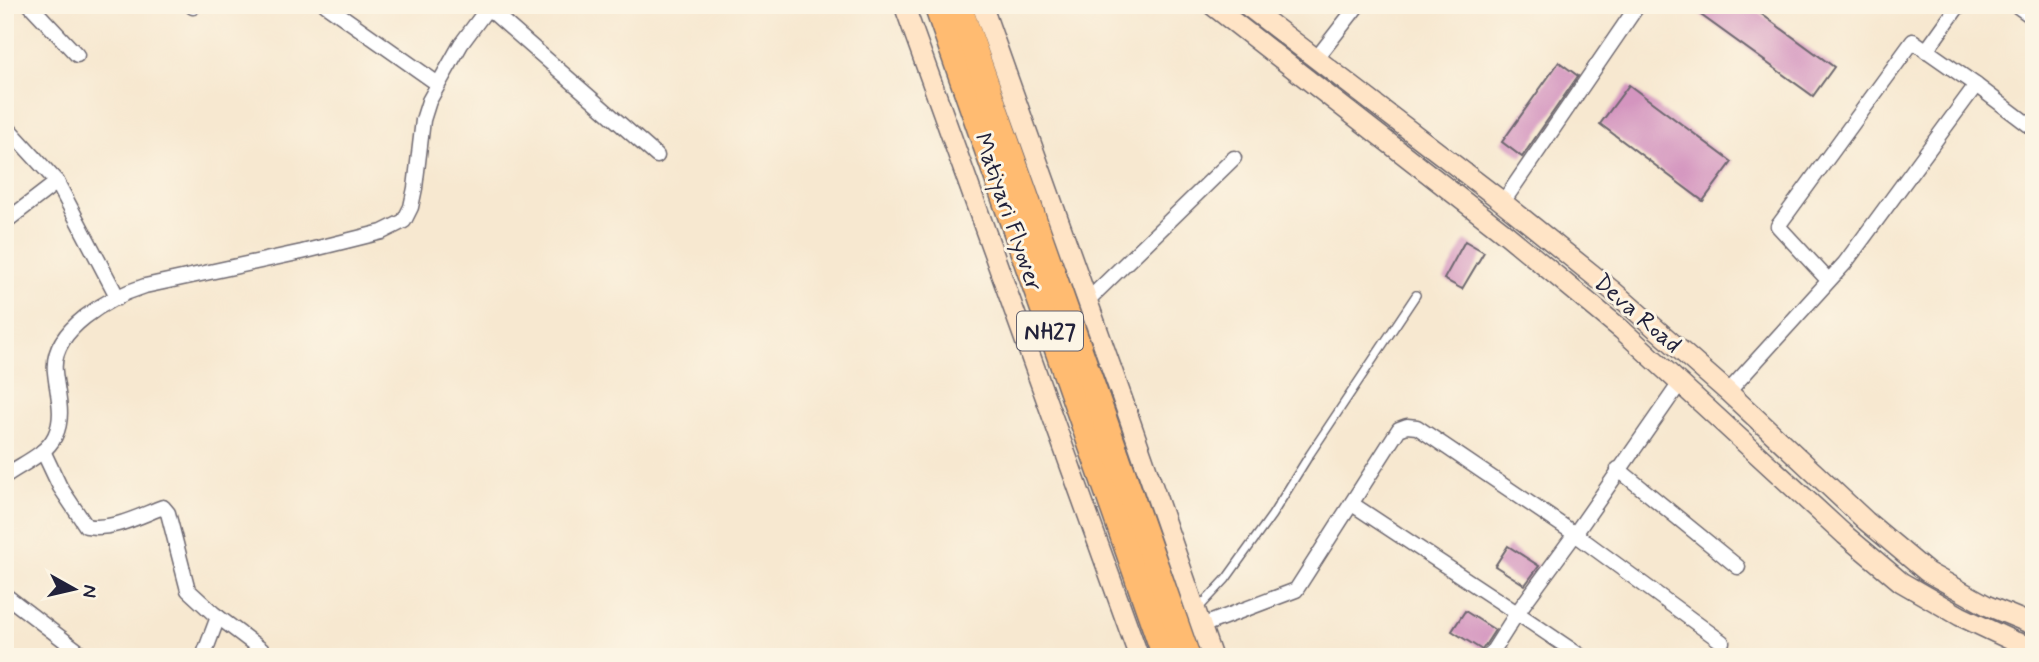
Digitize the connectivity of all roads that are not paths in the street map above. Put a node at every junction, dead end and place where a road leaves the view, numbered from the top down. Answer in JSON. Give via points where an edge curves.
{"nodes":[{"id":1,"x":30,"y":5,"type":"edge"},
{"id":2,"x":326,"y":5,"type":"edge"},
{"id":3,"x":904,"y":5,"type":"edge"},
{"id":4,"x":936,"y":5,"type":"edge"},
{"id":5,"x":959,"y":5,"type":"edge"},
{"id":6,"x":982,"y":5,"type":"edge"},
{"id":7,"x":1212,"y":5,"type":"edge"},
{"id":8,"x":1245,"y":5,"type":"edge"},
{"id":9,"x":1357,"y":5,"type":"edge"},
{"id":10,"x":1638,"y":5,"type":"edge"},
{"id":11,"x":1959,"y":5,"type":"edge"},
{"id":12,"x":2016,"y":5,"type":"edge"},
{"id":13,"x":489,"y":7,"type":"edge"},
{"id":14,"x":2034,"y":18,"type":"edge"},
{"id":15,"x":1926,"y":51,"type":"junction"},
{"id":16,"x":78,"y":55,"type":"dead end"},
{"id":17,"x":1316,"y":59,"type":"junction"},
{"id":18,"x":438,"y":84,"type":"junction"},
{"id":19,"x":1976,"y":85,"type":"junction"},
{"id":20,"x":5,"y":125,"type":"edge"},
{"id":21,"x":2034,"y":129,"type":"edge"},
{"id":22,"x":657,"y":156,"type":"dead end"},
{"id":23,"x":1234,"y":158,"type":"dead end"},
{"id":24,"x":57,"y":182,"type":"junction"},
{"id":25,"x":1503,"y":202,"type":"junction"},
{"id":26,"x":5,"y":222,"type":"edge"},
{"id":27,"x":1828,"y":280,"type":"junction"},
{"id":28,"x":1416,"y":295,"type":"dead end"},
{"id":29,"x":118,"y":298,"type":"junction"},
{"id":30,"x":1087,"y":301,"type":"junction"},
{"id":31,"x":1680,"y":383,"type":"junction"},
{"id":32,"x":1728,"y":392,"type":"junction"},
{"id":33,"x":43,"y":451,"type":"junction"},
{"id":34,"x":1618,"y":469,"type":"junction"},
{"id":35,"x":5,"y":476,"type":"edge"},
{"id":36,"x":1352,"y":505,"type":"junction"},
{"id":37,"x":1575,"y":534,"type":"junction"},
{"id":38,"x":1738,"y":567,"type":"dead end"},
{"id":39,"x":5,"y":594,"type":"edge"},
{"id":40,"x":1517,"y":613,"type":"junction"},
{"id":41,"x":218,"y":617,"type":"junction"},
{"id":42,"x":1198,"y":619,"type":"junction"},
{"id":43,"x":2034,"y":625,"type":"edge"},
{"id":44,"x":1722,"y":642,"type":"dead end"},
{"id":45,"x":2034,"y":648,"type":"edge"},
{"id":46,"x":1579,"y":656,"type":"edge"},
{"id":47,"x":86,"y":657,"type":"edge"},
{"id":48,"x":203,"y":657,"type":"edge"},
{"id":49,"x":263,"y":657,"type":"edge"},
{"id":50,"x":1139,"y":657,"type":"edge"},
{"id":51,"x":1165,"y":657,"type":"edge"},
{"id":52,"x":1188,"y":657,"type":"edge"},
{"id":53,"x":1212,"y":657,"type":"edge"},
{"id":54,"x":1489,"y":657,"type":"edge"}],
"edges":[{"from":1,"to":16,"type":"street"},
{"from":2,"to":18,"type":"street"},
{"from":3,"to":50,"type":"main road"},
{"from":4,"to":51,"type":"highway","name":"Matiyari Flyover","number":"NH27"},
{"from":5,"to":52,"type":"highway","name":"Matiyari Flyover","number":"NH27"},
{"from":6,"to":30,"type":"main road"},
{"from":7,"to":31,"type":"main road","name":"Deva Road","via":[[1507,235]]},
{"from":8,"to":17,"type":"main road","name":"Deva Road"},
{"from":9,"to":17,"type":"street"},
{"from":10,"to":25,"type":"street"},
{"from":11,"to":15,"type":"street"},
{"from":12,"to":14,"type":"street"},
{"from":13,"to":18,"type":"street","via":[[460,44]]},
{"from":13,"to":22,"type":"street"},
{"from":15,"to":19,"type":"street"},
{"from":15,"to":27,"type":"street","via":[[1913,41],[1778,226]]},
{"from":17,"to":25,"type":"main road","name":"Deva Road"},
{"from":18,"to":29,"type":"street","via":[[423,120],[415,188],[404,221],[382,232],[145,286]]},
{"from":19,"to":21,"type":"street"},
{"from":19,"to":27,"type":"street"},
{"from":20,"to":24,"type":"street"},
{"from":23,"to":30,"type":"street"},
{"from":24,"to":26,"type":"street"},
{"from":24,"to":29,"type":"street"},
{"from":25,"to":32,"type":"main road","name":"Deva Road"},
{"from":27,"to":32,"type":"street"},
{"from":28,"to":42,"type":"lane","via":[[1272,516]]},
{"from":29,"to":33,"type":"street","via":[[82,321],[58,346],[54,358],[59,424]]},
{"from":30,"to":42,"type":"main road"},
{"from":31,"to":34,"type":"street"},
{"from":31,"to":45,"type":"main road","name":"Deva Road","via":[[1901,582],[1960,616]]},
{"from":32,"to":43,"type":"main road","name":"Deva Road","via":[[1927,572]]},
{"from":33,"to":35,"type":"street"},
{"from":33,"to":41,"type":"street","via":[[86,526],[113,525],[163,507],[188,590]]},
{"from":34,"to":37,"type":"street"},
{"from":34,"to":38,"type":"street"},
{"from":36,"to":37,"type":"street","via":[[1399,429],[1417,427]]},
{"from":36,"to":40,"type":"street"},
{"from":36,"to":42,"type":"street","via":[[1296,590]]},
{"from":37,"to":40,"type":"street"},
{"from":37,"to":44,"type":"street"},
{"from":39,"to":47,"type":"street"},
{"from":40,"to":46,"type":"street"},
{"from":40,"to":54,"type":"street"},
{"from":41,"to":48,"type":"street"},
{"from":41,"to":49,"type":"street","via":[[262,650]]},
{"from":42,"to":53,"type":"main road"}]}
